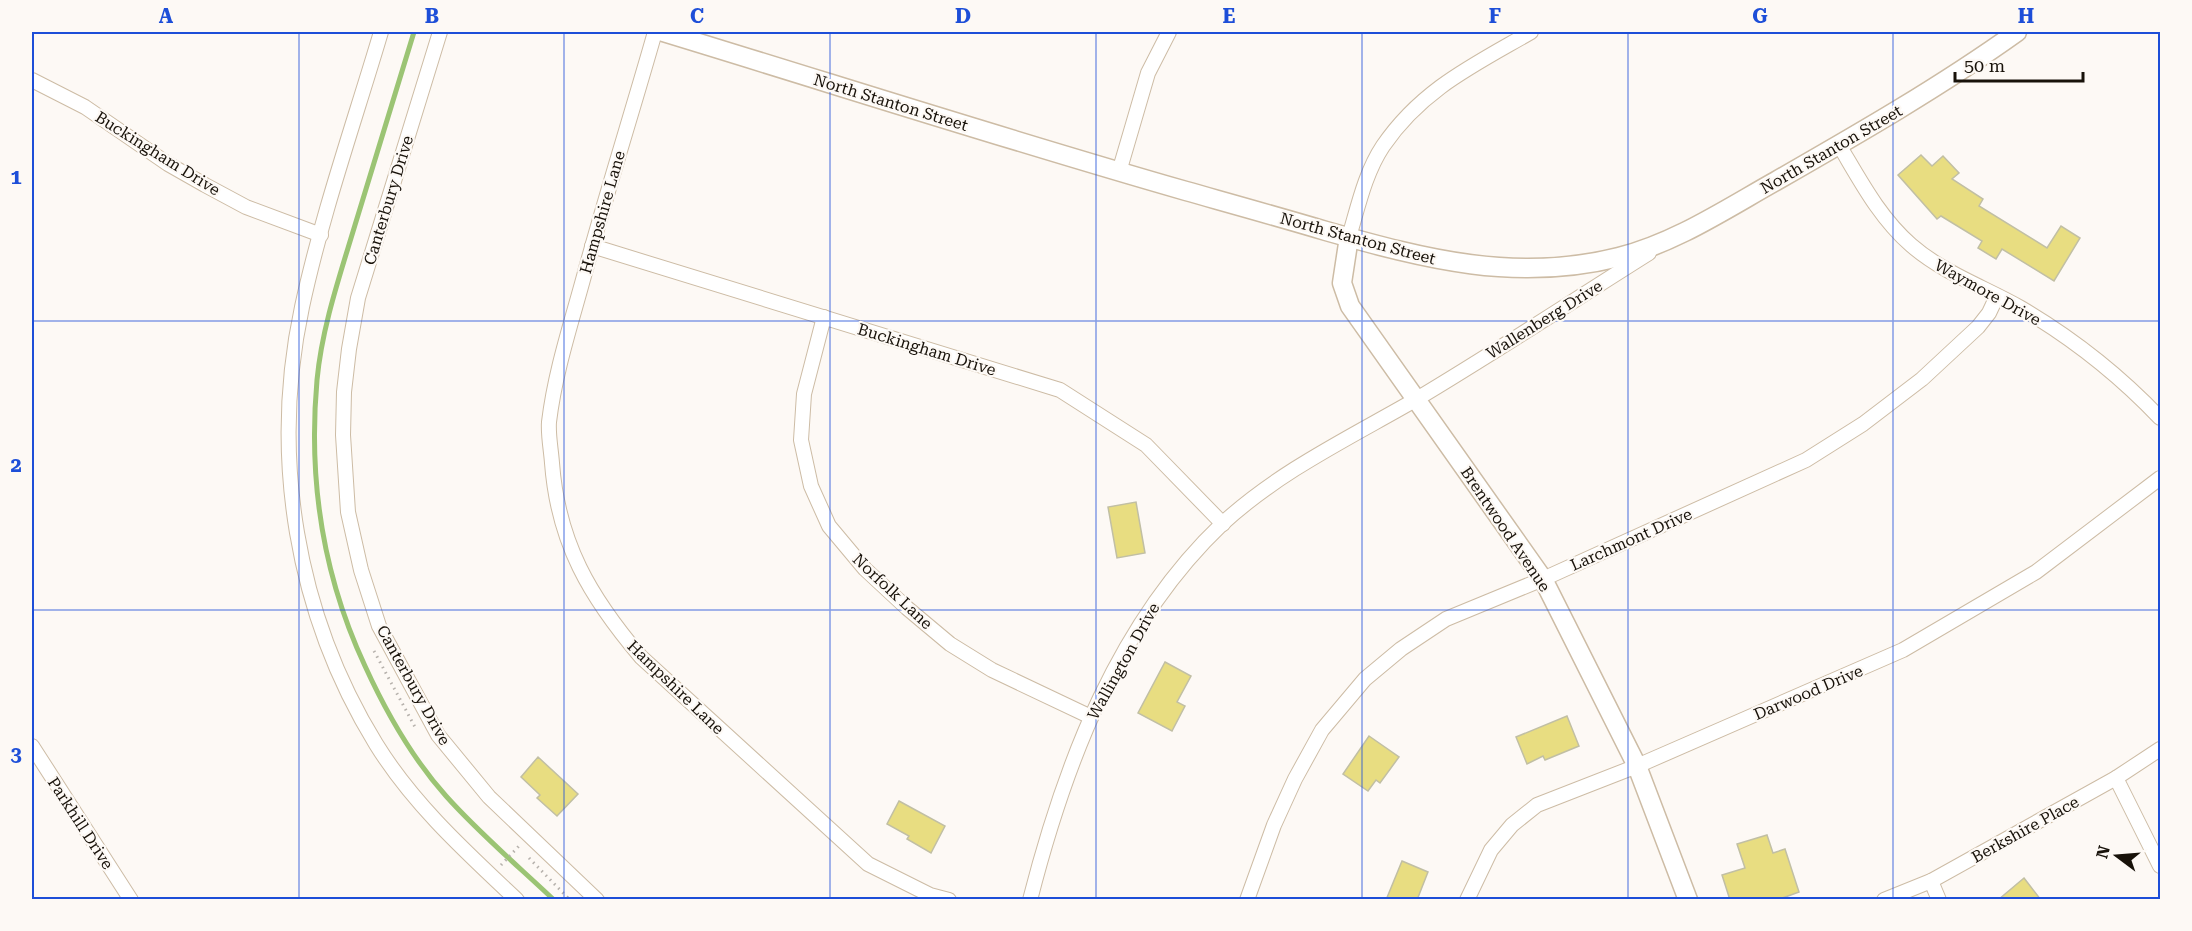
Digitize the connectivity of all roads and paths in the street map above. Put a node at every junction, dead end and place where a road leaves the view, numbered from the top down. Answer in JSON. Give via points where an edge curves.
{"nodes":[{"id":1,"x":381,"y":32,"type":"edge"},
{"id":2,"x":440,"y":32,"type":"edge"},
{"id":3,"x":655,"y":32,"type":"edge"},
{"id":4,"x":663,"y":32,"type":"edge"},
{"id":5,"x":1169,"y":32,"type":"edge"},
{"id":6,"x":1532,"y":32,"type":"edge"},
{"id":7,"x":2017,"y":32,"type":"edge"},
{"id":8,"x":32,"y":80,"type":"edge"},
{"id":9,"x":1839,"y":145,"type":"junction"},
{"id":10,"x":1119,"y":172,"type":"junction"},
{"id":11,"x":321,"y":235,"type":"junction"},
{"id":12,"x":1349,"y":237,"type":"junction"},
{"id":13,"x":1671,"y":239,"type":"junction"},
{"id":14,"x":592,"y":246,"type":"junction"},
{"id":15,"x":1997,"y":296,"type":"junction"},
{"id":16,"x":824,"y":316,"type":"junction"},
{"id":17,"x":1417,"y":398,"type":"junction"},
{"id":18,"x":2160,"y":418,"type":"edge"},
{"id":19,"x":2160,"y":478,"type":"edge"},
{"id":20,"x":1223,"y":524,"type":"junction"},
{"id":21,"x":1543,"y":579,"type":"junction"},
{"id":22,"x":371,"y":644,"type":"dead end"},
{"id":23,"x":1091,"y":717,"type":"junction"},
{"id":24,"x":415,"y":727,"type":"dead end"},
{"id":25,"x":32,"y":746,"type":"edge"},
{"id":26,"x":2160,"y":749,"type":"edge"},
{"id":27,"x":1636,"y":766,"type":"junction"},
{"id":28,"x":2116,"y":778,"type":"junction"},
{"id":29,"x":511,"y":839,"type":"dead end"},
{"id":30,"x":526,"y":855,"type":"dead end"},
{"id":31,"x":2160,"y":866,"type":"edge"},
{"id":32,"x":498,"y":868,"type":"dead end"},
{"id":33,"x":1931,"y":880,"type":"junction"},
{"id":34,"x":131,"y":900,"type":"edge"},
{"id":35,"x":517,"y":900,"type":"edge"},
{"id":36,"x":570,"y":900,"type":"edge"},
{"id":37,"x":597,"y":900,"type":"edge"},
{"id":38,"x":949,"y":900,"type":"edge"},
{"id":39,"x":1030,"y":900,"type":"edge"},
{"id":40,"x":1247,"y":900,"type":"edge"},
{"id":41,"x":1467,"y":900,"type":"edge"},
{"id":42,"x":1688,"y":900,"type":"edge"},
{"id":43,"x":1884,"y":900,"type":"edge"},
{"id":44,"x":1939,"y":900,"type":"edge"}],
"edges":[{"from":1,"to":11,"type":"street"},
{"from":2,"to":37,"type":"street","name":"Canterbury Drive","via":[[358,298],[344,392],[348,512],[379,626],[438,735],[489,797]]},
{"from":3,"to":14,"type":"street","name":"Hampshire Lane"},
{"from":4,"to":10,"type":"street","name":"North Stanton Street"},
{"from":5,"to":10,"type":"street","via":[[1148,73]]},
{"from":6,"to":12,"type":"street","via":[[1443,83],[1419,104],[1382,148],[1363,190]]},
{"from":7,"to":9,"type":"street","name":"North Stanton Street","via":[[1960,73]]},
{"from":8,"to":11,"type":"street","name":"Buckingham Drive","via":[[85,107],[168,164],[246,207]]},
{"from":9,"to":13,"type":"street","name":"North Stanton Street"},
{"from":9,"to":15,"type":"street","name":"Waymore Drive","via":[[1879,210],[1909,244],[1945,270]]},
{"from":10,"to":12,"type":"street","name":"North Stanton Street"},
{"from":11,"to":35,"type":"street","via":[[302,307],[288,410],[291,490],[308,586],[344,681],[377,745],[412,793],[456,842]]},
{"from":12,"to":13,"type":"street","name":"North Stanton Street","via":[[1451,263],[1500,268],[1578,265],[1621,257]]},
{"from":12,"to":17,"type":"street","name":"Brentwood Avenue","via":[[1344,294]]},
{"from":13,"to":17,"type":"street","name":"Wallenberg Drive"},
{"from":14,"to":16,"type":"street","name":"Buckingham Drive"},
{"from":14,"to":38,"type":"street","name":"Hampshire Lane","via":[[557,374],[549,424],[562,524],[576,563],[594,596],[641,657],[868,864],[930,895]]},
{"from":15,"to":18,"type":"street","name":"Waymore Drive","via":[[2076,345]]},
{"from":15,"to":21,"type":"street","name":"Larchmont Drive","via":[[1978,327],[1922,379],[1863,424],[1806,460]]},
{"from":16,"to":20,"type":"street","name":"Buckingham Drive","via":[[1060,390],[1146,444]]},
{"from":16,"to":23,"type":"street","name":"Norfolk Lane","via":[[804,394],[801,440],[811,486],[829,526],[865,569],[950,644],[992,670]]},
{"from":17,"to":20,"type":"street","name":"Wallington Drive","via":[[1277,480]]},
{"from":17,"to":21,"type":"street","name":"Brentwood Avenue"},
{"from":19,"to":27,"type":"street","name":"Darwood Drive","via":[[2036,572],[1903,650]]},
{"from":20,"to":23,"type":"street","name":"Wallington Drive","via":[[1156,600]]},
{"from":21,"to":27,"type":"street","name":"Brentwood Avenue"},
{"from":21,"to":40,"type":"street","name":"Larchmont Drive","via":[[1446,619],[1365,679],[1322,730],[1295,779]]},
{"from":22,"to":24,"type":"path"},
{"from":23,"to":39,"type":"street","name":"Wallington Drive","via":[[1062,792]]},
{"from":25,"to":34,"type":"street","name":"Parkhill Drive"},
{"from":26,"to":28,"type":"street","name":"Berkshire Place"},
{"from":27,"to":41,"type":"street","name":"Darwood Drive","via":[[1537,805],[1512,825],[1491,850]]},
{"from":27,"to":42,"type":"street","name":"Brentwood Avenue"},
{"from":28,"to":31,"type":"street"},
{"from":28,"to":33,"type":"street","name":"Berkshire Place"},
{"from":29,"to":32,"type":"path","via":[[519,846]]},
{"from":30,"to":36,"type":"path"},
{"from":33,"to":43,"type":"street","name":"Berkshire Place"},
{"from":33,"to":44,"type":"street"}]}
